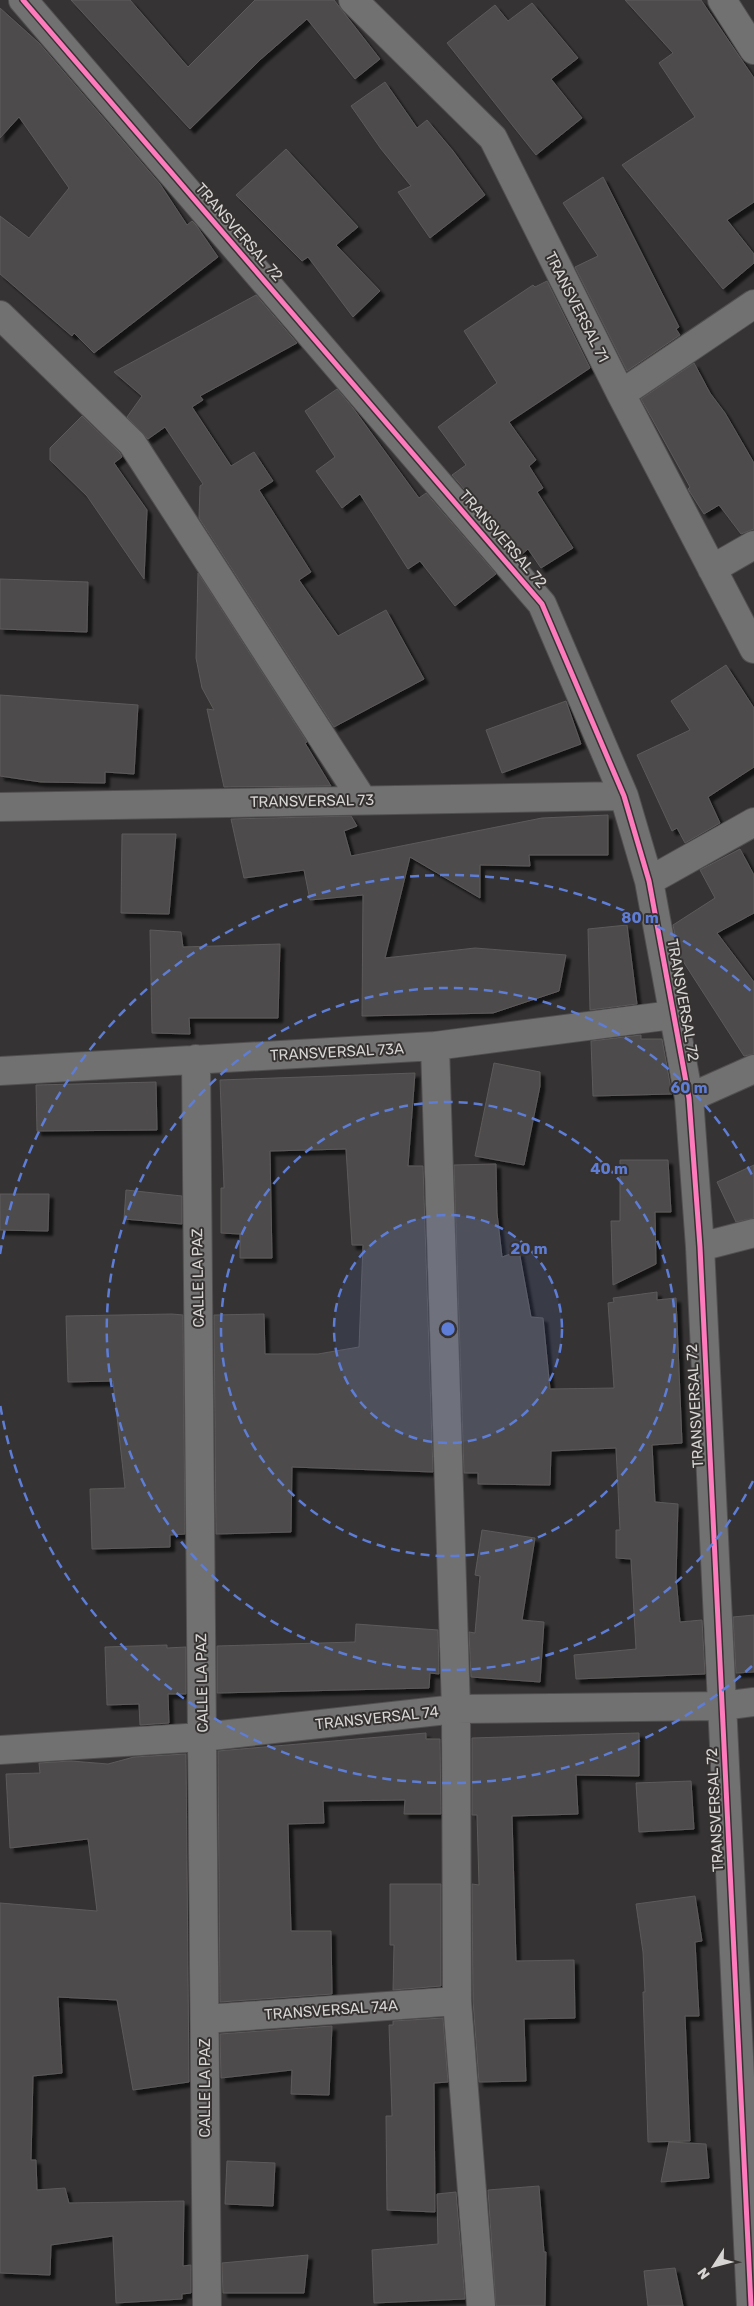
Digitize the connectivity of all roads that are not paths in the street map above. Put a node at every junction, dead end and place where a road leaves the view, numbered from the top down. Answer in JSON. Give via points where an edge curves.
{"nodes":[{"id":1,"x":23,"y":0,"type":"edge"},
{"id":2,"x":353,"y":0,"type":"edge"},
{"id":3,"x":722,"y":0,"type":"edge"},
{"id":4,"x":754,"y":50,"type":"edge"},
{"id":5,"x":754,"y":304,"type":"edge"},
{"id":6,"x":0,"y":315,"type":"edge"},
{"id":7,"x":620,"y":394,"type":"junction"},
{"id":8,"x":754,"y":546,"type":"edge"},
{"id":9,"x":712,"y":569,"type":"junction"},
{"id":10,"x":754,"y":649,"type":"edge"},
{"id":11,"x":624,"y":796,"type":"junction"},
{"id":12,"x":362,"y":799,"type":"junction"},
{"id":13,"x":0,"y":807,"type":"edge"},
{"id":14,"x":754,"y":822,"type":"edge"},
{"id":15,"x":649,"y":881,"type":"junction"},
{"id":16,"x":672,"y":1015,"type":"junction"},
{"id":17,"x":435,"y":1046,"type":"junction"},
{"id":18,"x":196,"y":1059,"type":"junction"},
{"id":19,"x":754,"y":1069,"type":"edge"},
{"id":20,"x":0,"y":1070,"type":"edge"},
{"id":21,"x":689,"y":1098,"type":"junction"},
{"id":22,"x":754,"y":1233,"type":"edge"},
{"id":23,"x":700,"y":1247,"type":"junction"},
{"id":24,"x":754,"y":1702,"type":"edge"},
{"id":25,"x":722,"y":1706,"type":"junction"},
{"id":26,"x":456,"y":1709,"type":"junction"},
{"id":27,"x":202,"y":1738,"type":"junction"},
{"id":28,"x":0,"y":1750,"type":"edge"},
{"id":29,"x":457,"y":2001,"type":"junction"},
{"id":30,"x":205,"y":2019,"type":"junction"},
{"id":31,"x":751,"y":2247,"type":"edge"},
{"id":32,"x":207,"y":2306,"type":"edge"},
{"id":33,"x":481,"y":2306,"type":"edge"},
{"id":34,"x":751,"y":2306,"type":"edge"}],
"edges":[{"from":1,"to":11,"type":"street","name":"TRANSVERSAL 72","via":[[542,604]]},
{"from":2,"to":7,"type":"street","name":"TRANSVERSAL 71","via":[[493,138]]},
{"from":3,"to":4,"type":"street"},
{"from":5,"to":7,"type":"street"},
{"from":6,"to":12,"type":"street","via":[[132,443]]},
{"from":7,"to":9,"type":"street","name":"TRANSVERSAL 71"},
{"from":8,"to":9,"type":"street"},
{"from":9,"to":10,"type":"street","name":"TRANSVERSAL 71"},
{"from":11,"to":12,"type":"street","name":"TRANSVERSAL 73"},
{"from":11,"to":15,"type":"street","name":"TRANSVERSAL 72"},
{"from":12,"to":13,"type":"street","name":"TRANSVERSAL 73"},
{"from":14,"to":15,"type":"street"},
{"from":15,"to":16,"type":"street","name":"TRANSVERSAL 72"},
{"from":16,"to":17,"type":"street","name":"TRANSVERSAL 73A"},
{"from":16,"to":21,"type":"street","name":"TRANSVERSAL 72"},
{"from":17,"to":18,"type":"street","name":"TRANSVERSAL 73A"},
{"from":17,"to":26,"type":"street"},
{"from":18,"to":20,"type":"street","name":"TRANSVERSAL 73A"},
{"from":18,"to":27,"type":"street","name":"CALLE LA PAZ"},
{"from":19,"to":21,"type":"street"},
{"from":21,"to":23,"type":"street","name":"TRANSVERSAL 72"},
{"from":22,"to":23,"type":"street"},
{"from":23,"to":25,"type":"street","name":"TRANSVERSAL 72"},
{"from":24,"to":25,"type":"street","name":"TRANSVERSAL 74"},
{"from":25,"to":26,"type":"street","name":"TRANSVERSAL 74"},
{"from":25,"to":31,"type":"street","name":"TRANSVERSAL 72"},
{"from":26,"to":27,"type":"street","name":"TRANSVERSAL 74"},
{"from":26,"to":29,"type":"street"},
{"from":27,"to":28,"type":"street","name":"TRANSVERSAL 74"},
{"from":27,"to":30,"type":"street","name":"CALLE LA PAZ"},
{"from":29,"to":30,"type":"street","name":"TRANSVERSAL 74A"},
{"from":29,"to":33,"type":"street"},
{"from":30,"to":32,"type":"street","name":"CALLE LA PAZ"},
{"from":31,"to":34,"type":"street","name":"TRANSVERSAL 72"}]}
